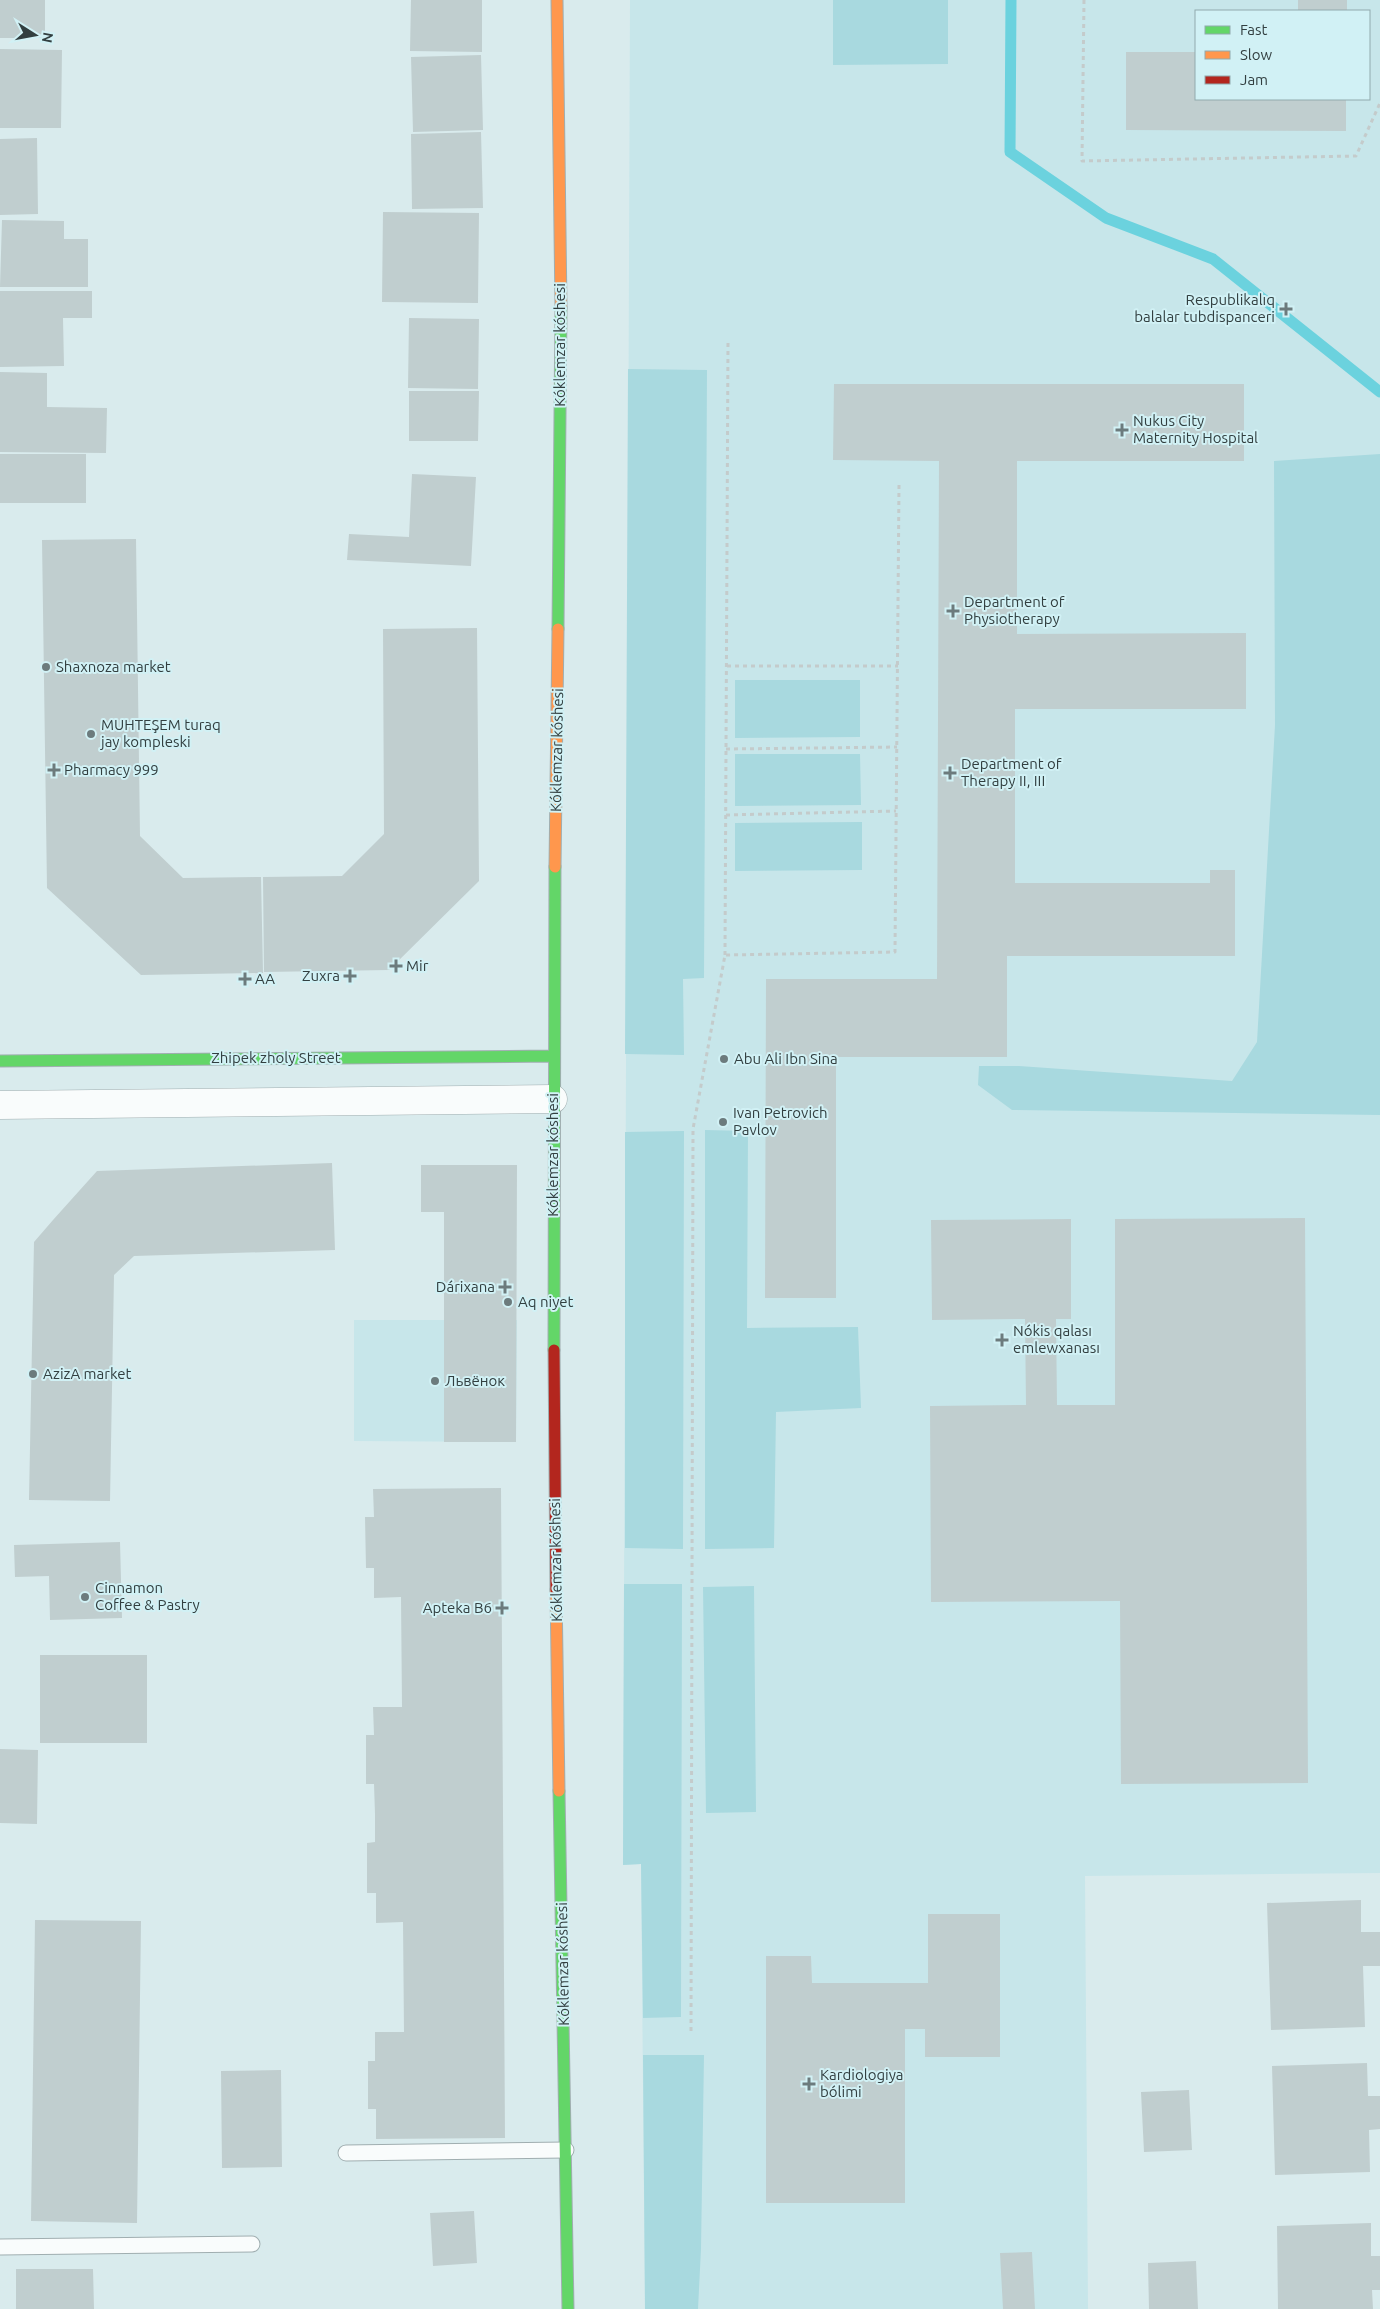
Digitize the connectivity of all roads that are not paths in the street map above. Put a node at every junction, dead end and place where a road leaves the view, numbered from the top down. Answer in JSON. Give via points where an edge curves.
{"nodes":[{"id":1,"x":557,"y":0,"type":"edge"},
{"id":2,"x":553,"y":1056,"type":"junction"},
{"id":3,"x":0,"y":1061,"type":"edge"},
{"id":4,"x":553,"y":1099,"type":"junction"},
{"id":5,"x":0,"y":1105,"type":"edge"},
{"id":6,"x":566,"y":2150,"type":"junction"},
{"id":7,"x":346,"y":2153,"type":"dead end"},
{"id":8,"x":252,"y":2244,"type":"dead end"},
{"id":9,"x":0,"y":2247,"type":"edge"},
{"id":10,"x":568,"y":2309,"type":"edge"}],
"edges":[{"from":1,"to":2,"type":"street","name":"Kóklemzar kóshesi","via":[[561,346]]},
{"from":2,"to":3,"type":"street","name":"Zhipek zholy Street"},
{"from":2,"to":4,"type":"street","name":"Kóklemzar kóshesi"},
{"from":4,"to":5,"type":"street"},
{"from":4,"to":6,"type":"street","name":"Kóklemzar kóshesi","via":[[554,1474]]},
{"from":6,"to":7,"type":"lane"},
{"from":6,"to":10,"type":"street","name":"Kóklemzar kóshesi"},
{"from":8,"to":9,"type":"lane"}]}
